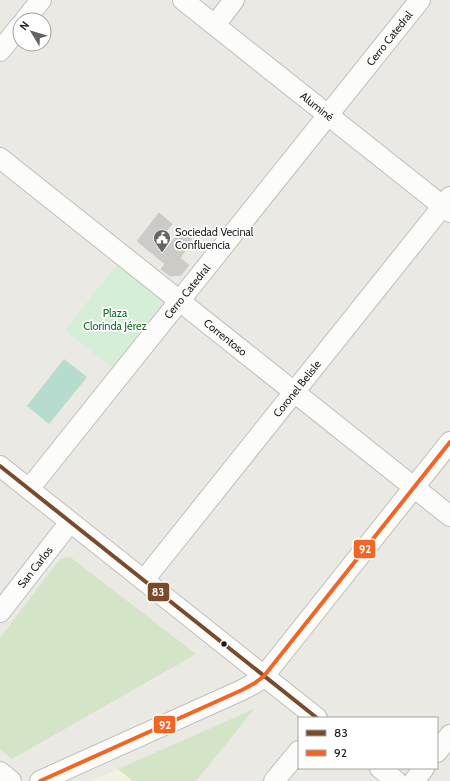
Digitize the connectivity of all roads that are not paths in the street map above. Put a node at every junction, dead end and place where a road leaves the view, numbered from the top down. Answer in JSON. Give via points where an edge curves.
{"nodes":[{"id":1,"x":41,"y":0,"type":"edge"},
{"id":2,"x":183,"y":0,"type":"edge"},
{"id":3,"x":234,"y":0,"type":"edge"},
{"id":4,"x":420,"y":0,"type":"edge"},
{"id":5,"x":31,"y":12,"type":"edge"},
{"id":6,"x":214,"y":25,"type":"junction"},
{"id":7,"x":12,"y":36,"type":"edge"},
{"id":8,"x":0,"y":51,"type":"edge"},
{"id":9,"x":328,"y":115,"type":"junction"},
{"id":10,"x":0,"y":158,"type":"edge"},
{"id":11,"x":448,"y":205,"type":"edge"},
{"id":12,"x":179,"y":301,"type":"junction"},
{"id":13,"x":294,"y":392,"type":"junction"},
{"id":14,"x":450,"y":442,"type":"edge"},
{"id":15,"x":0,"y":466,"type":"edge"},
{"id":16,"x":414,"y":487,"type":"junction"},
{"id":17,"x":29,"y":489,"type":"junction"},
{"id":18,"x":450,"y":516,"type":"edge"},
{"id":19,"x":70,"y":522,"type":"junction"},
{"id":20,"x":144,"y":580,"type":"junction"},
{"id":21,"x":0,"y":612,"type":"edge"},
{"id":22,"x":264,"y":676,"type":"junction"},
{"id":23,"x":316,"y":717,"type":"edge"},
{"id":24,"x":450,"y":735,"type":"edge"},
{"id":25,"x":438,"y":751,"type":"edge"},
{"id":26,"x":298,"y":752,"type":"edge"},
{"id":27,"x":381,"y":769,"type":"edge"},
{"id":28,"x":423,"y":769,"type":"edge"},
{"id":29,"x":0,"y":772,"type":"edge"},
{"id":30,"x":11,"y":781,"type":"edge"},
{"id":31,"x":40,"y":781,"type":"edge"},
{"id":32,"x":274,"y":781,"type":"edge"},
{"id":33,"x":396,"y":781,"type":"edge"},
{"id":34,"x":414,"y":781,"type":"edge"}],
"edges":[{"from":1,"to":5,"type":"street"},
{"from":2,"to":6,"type":"street","name":"Aluminé"},
{"from":3,"to":6,"type":"street"},
{"from":4,"to":9,"type":"street","name":"Cerro Catedral"},
{"from":6,"to":9,"type":"street","name":"Aluminé"},
{"from":7,"to":8,"type":"street"},
{"from":9,"to":11,"type":"street","name":"Aluminé"},
{"from":9,"to":12,"type":"street","name":"Cerro Catedral"},
{"from":10,"to":12,"type":"street","name":"Correntoso"},
{"from":11,"to":13,"type":"street","name":"Coronel Belisle"},
{"from":12,"to":13,"type":"street","name":"Correntoso"},
{"from":12,"to":17,"type":"street","name":"Cerro Catedral"},
{"from":13,"to":16,"type":"street","name":"Correntoso"},
{"from":13,"to":20,"type":"street","name":"Coronel Belisle"},
{"from":14,"to":16,"type":"street"},
{"from":15,"to":17,"type":"street"},
{"from":16,"to":18,"type":"street","name":"Correntoso"},
{"from":16,"to":22,"type":"street"},
{"from":17,"to":19,"type":"street"},
{"from":19,"to":20,"type":"street"},
{"from":19,"to":21,"type":"street","name":"San Carlos"},
{"from":20,"to":22,"type":"street"},
{"from":22,"to":23,"type":"street"},
{"from":22,"to":31,"type":"street","via":[[242,690]]},
{"from":24,"to":25,"type":"street"},
{"from":26,"to":32,"type":"street"},
{"from":27,"to":33,"type":"street"},
{"from":28,"to":34,"type":"street"},
{"from":29,"to":30,"type":"street"}]}
